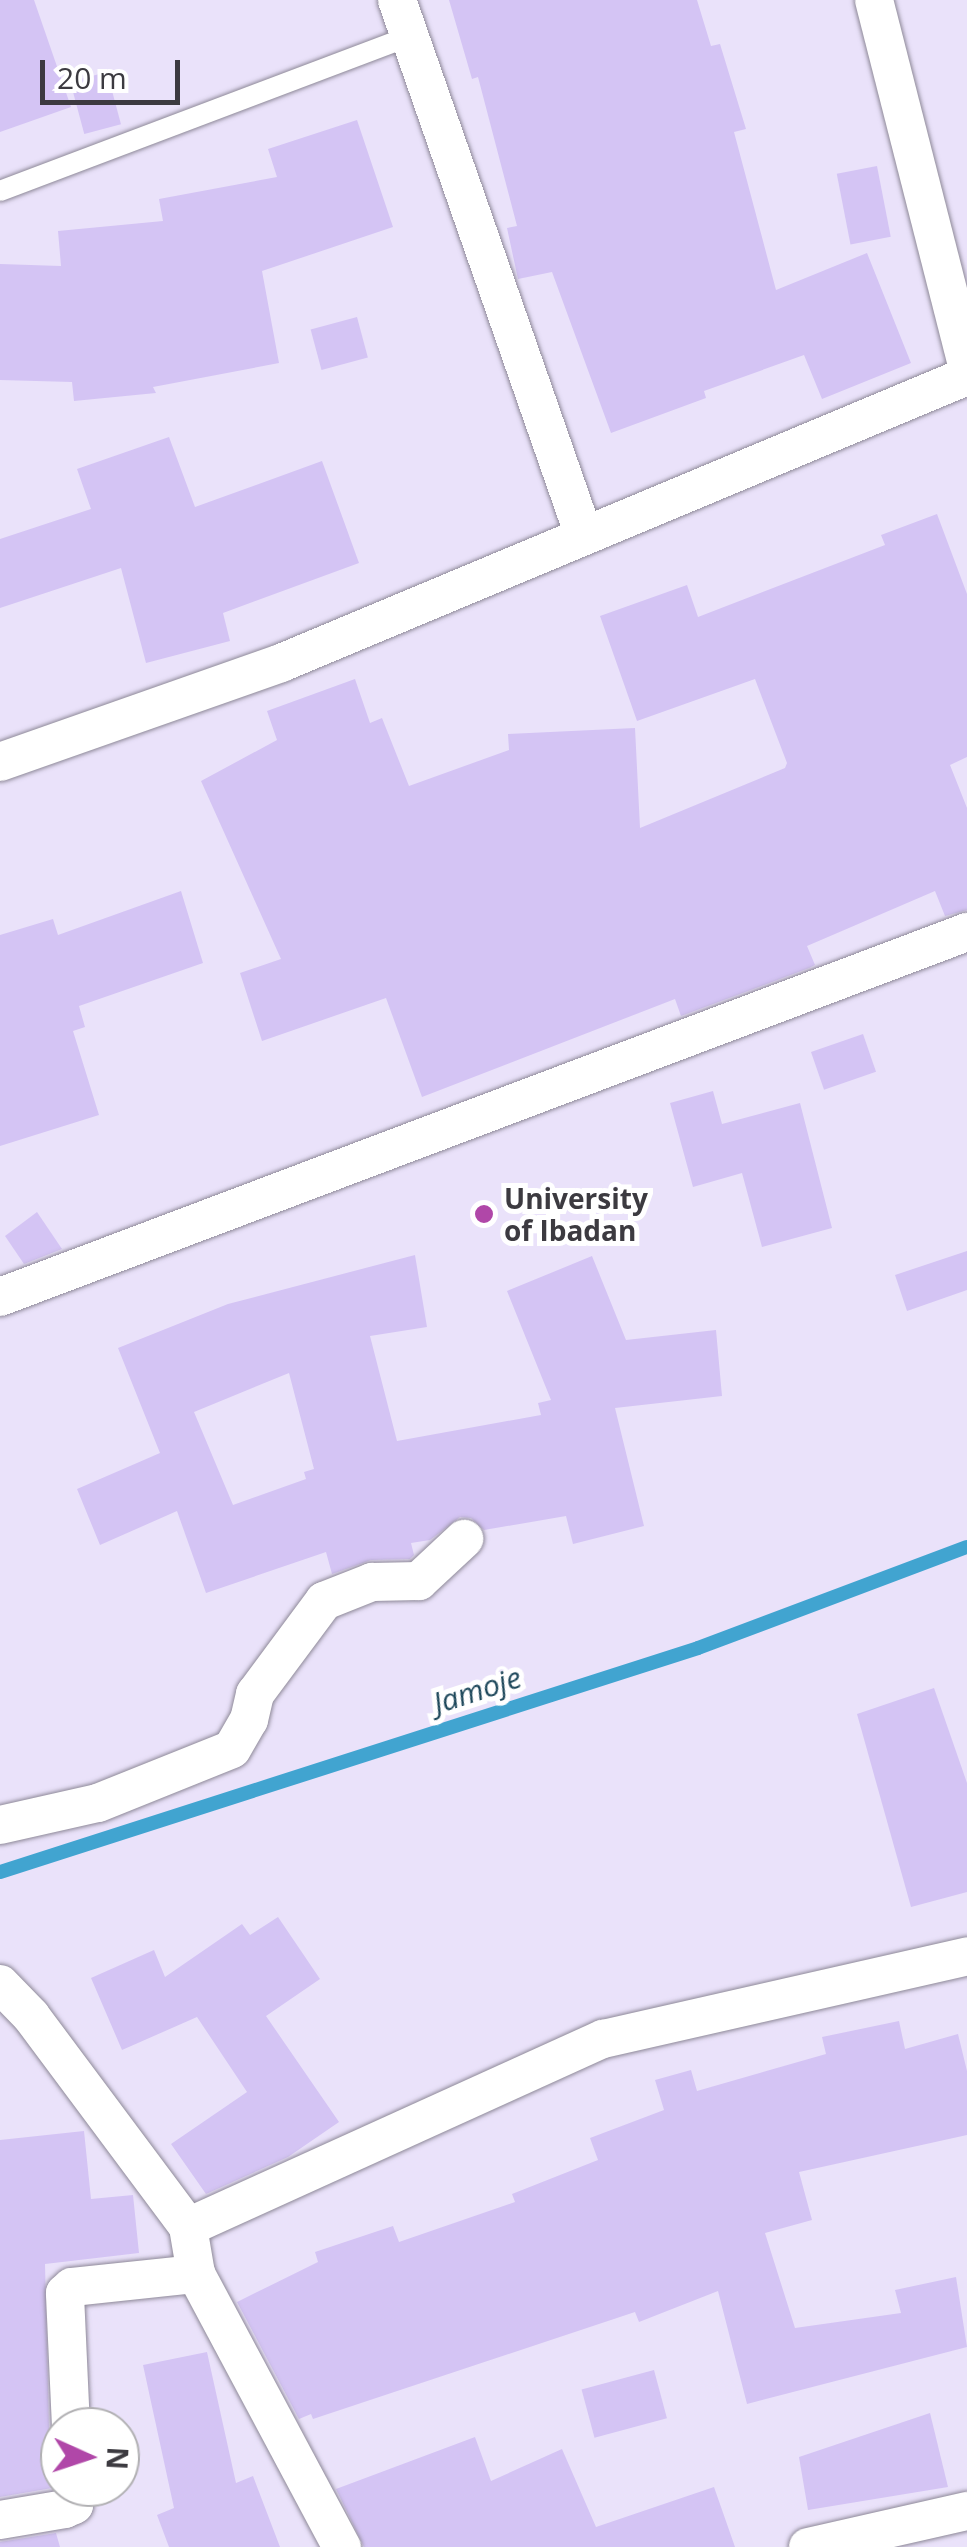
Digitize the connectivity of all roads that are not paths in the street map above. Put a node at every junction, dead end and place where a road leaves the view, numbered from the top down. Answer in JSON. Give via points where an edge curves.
{"nodes":[{"id":1,"x":397,"y":0,"type":"edge"},
{"id":2,"x":874,"y":0,"type":"edge"},
{"id":3,"x":410,"y":36,"type":"junction"},
{"id":4,"x":0,"y":192,"type":"edge"},
{"id":5,"x":967,"y":366,"type":"edge"},
{"id":6,"x":967,"y":376,"type":"edge"},
{"id":7,"x":583,"y":533,"type":"junction"},
{"id":8,"x":0,"y":762,"type":"edge"},
{"id":9,"x":967,"y":932,"type":"edge"},
{"id":10,"x":0,"y":1297,"type":"edge"},
{"id":11,"x":464,"y":1539,"type":"dead end"},
{"id":12,"x":0,"y":1825,"type":"edge"},
{"id":13,"x":967,"y":1956,"type":"edge"},
{"id":14,"x":0,"y":1984,"type":"edge"},
{"id":15,"x":188,"y":2227,"type":"junction"},
{"id":16,"x":196,"y":2274,"type":"junction"},
{"id":17,"x":70,"y":2407,"type":"edge"},
{"id":18,"x":70,"y":2507,"type":"edge"},
{"id":19,"x":967,"y":2511,"type":"edge"},
{"id":20,"x":0,"y":2520,"type":"edge"},
{"id":21,"x":342,"y":2547,"type":"edge"},
{"id":22,"x":808,"y":2547,"type":"edge"}],
"edges":[{"from":1,"to":3,"type":"street"},
{"from":2,"to":5,"type":"street"},
{"from":3,"to":4,"type":"lane"},
{"from":3,"to":7,"type":"street"},
{"from":6,"to":7,"type":"street"},
{"from":7,"to":8,"type":"street","via":[[281,663]]},
{"from":9,"to":10,"type":"street"},
{"from":11,"to":12,"type":"street","via":[[419,1581],[372,1582],[324,1601],[255,1694],[250,1720],[232,1749],[98,1803]]},
{"from":13,"to":15,"type":"street","via":[[603,2039]]},
{"from":14,"to":15,"type":"street"},
{"from":15,"to":16,"type":"street"},
{"from":16,"to":17,"type":"street","via":[[65,2293]]},
{"from":16,"to":21,"type":"street"},
{"from":18,"to":20,"type":"street"},
{"from":19,"to":22,"type":"street"}]}
